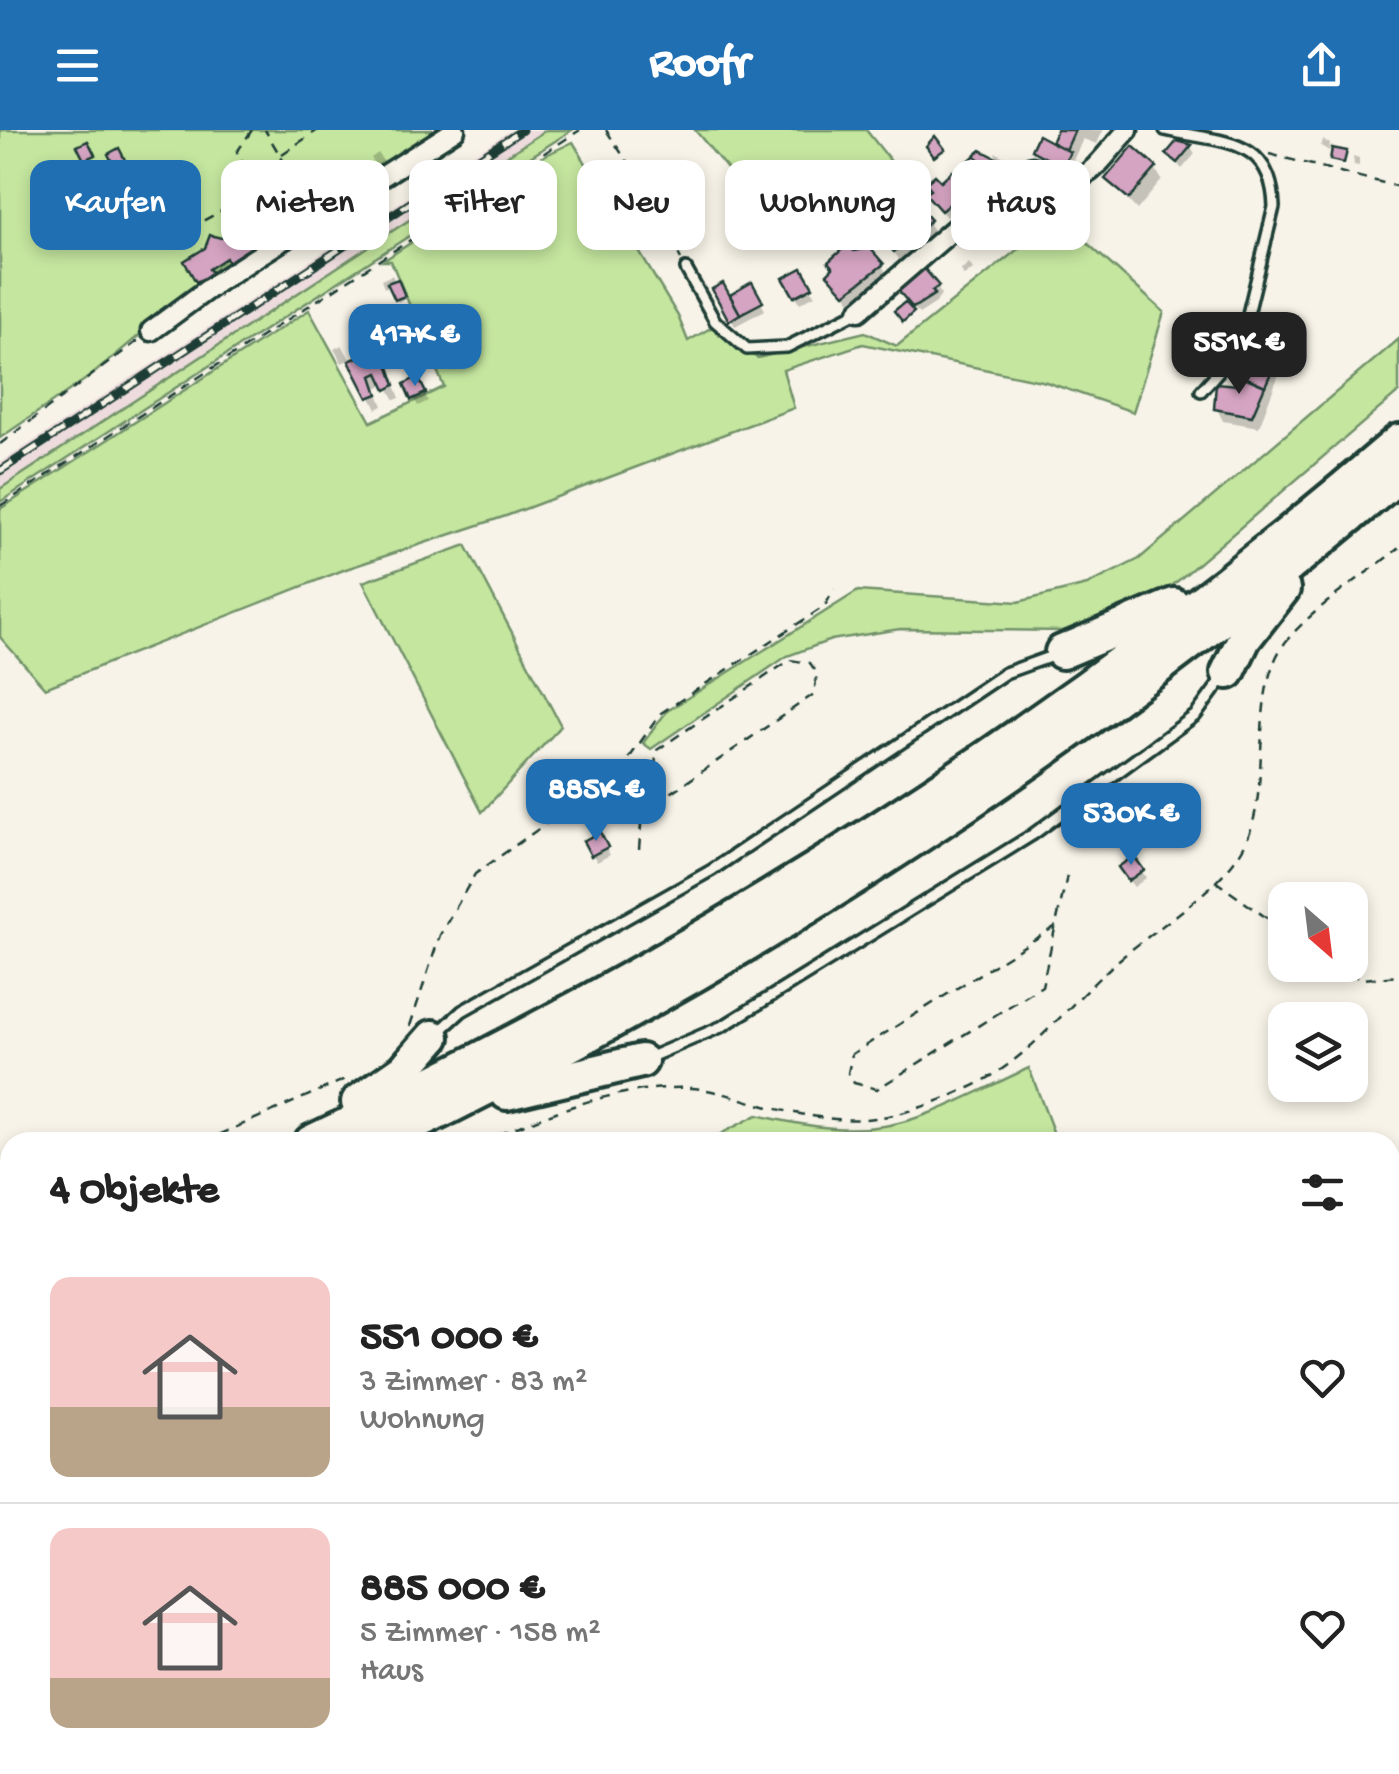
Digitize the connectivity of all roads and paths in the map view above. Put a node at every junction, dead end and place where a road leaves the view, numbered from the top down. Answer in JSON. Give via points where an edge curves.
{"nodes":[{"id":1,"x":252,"y":130,"type":"edge"},
{"id":2,"x":265,"y":130,"type":"edge"},
{"id":3,"x":318,"y":130,"type":"edge"},
{"id":4,"x":455,"y":130,"type":"edge"},
{"id":5,"x":580,"y":130,"type":"edge"},
{"id":6,"x":606,"y":130,"type":"edge"},
{"id":7,"x":1128,"y":130,"type":"edge"},
{"id":8,"x":1165,"y":130,"type":"edge"},
{"id":9,"x":1258,"y":154,"type":"junction"},
{"id":10,"x":280,"y":155,"type":"junction"},
{"id":11,"x":241,"y":160,"type":"edge"},
{"id":12,"x":283,"y":160,"type":"edge"},
{"id":13,"x":1399,"y":187,"type":"edge"},
{"id":14,"x":686,"y":269,"type":"joint"},
{"id":15,"x":859,"y":311,"type":"joint"},
{"id":16,"x":151,"y":331,"type":"joint"},
{"id":17,"x":1201,"y":391,"type":"dead end"},
{"id":18,"x":1399,"y":440,"type":"edge"},
{"id":19,"x":0,"y":444,"type":"edge"},
{"id":20,"x":1397,"y":476,"type":"edge"},
{"id":21,"x":0,"y":506,"type":"edge"},
{"id":22,"x":1276,"y":544,"type":"junction"},
{"id":23,"x":1399,"y":548,"type":"edge"},
{"id":24,"x":834,"y":589,"type":"dead end"},
{"id":25,"x":1062,"y":652,"type":"joint"},
{"id":26,"x":1228,"y":672,"type":"joint"},
{"id":27,"x":653,"y":780,"type":"dead end"},
{"id":28,"x":614,"y":807,"type":"dead end"},
{"id":29,"x":642,"y":813,"type":"junction"},
{"id":30,"x":639,"y":849,"type":"dead end"},
{"id":31,"x":1066,"y":876,"type":"dead end"},
{"id":32,"x":1214,"y":880,"type":"junction"},
{"id":33,"x":1268,"y":919,"type":"edge"},
{"id":34,"x":1056,"y":926,"type":"junction"},
{"id":35,"x":1399,"y":976,"type":"edge"},
{"id":36,"x":1368,"y":979,"type":"edge"},
{"id":37,"x":420,"y":1034,"type":"junction"},
{"id":38,"x":641,"y":1060,"type":"joint"},
{"id":39,"x":352,"y":1076,"type":"dead end"},
{"id":40,"x":422,"y":1121,"type":"junction"},
{"id":41,"x":226,"y":1132,"type":"edge"},
{"id":42,"x":310,"y":1132,"type":"edge"},
{"id":43,"x":332,"y":1132,"type":"edge"},
{"id":44,"x":399,"y":1132,"type":"edge"},
{"id":45,"x":506,"y":1132,"type":"edge"}],
"edges":[{"from":1,"to":11,"type":"path","via":[[237,152]]},
{"from":2,"to":10,"type":"path"},
{"from":3,"to":10,"type":"path"},
{"from":4,"to":16,"type":"street"},
{"from":5,"to":21,"type":"path"},
{"from":6,"to":14,"type":"path"},
{"from":7,"to":15,"type":"street","via":[[1077,179],[1062,181],[1032,166],[1014,177]]},
{"from":8,"to":9,"type":"lane"},
{"from":9,"to":13,"type":"path"},
{"from":9,"to":17,"type":"lane","via":[[1274,190],[1261,264],[1240,347]]},
{"from":10,"to":12,"type":"path"},
{"from":14,"to":15,"type":"lane","via":[[715,320],[747,349],[787,347]]},
{"from":16,"to":19,"type":"path"},
{"from":18,"to":22,"type":"highway"},
{"from":20,"to":26,"type":"highway","via":[[1364,521],[1282,590],[1244,638]]},
{"from":20,"to":40,"type":"highway","via":[[1157,670],[954,813],[597,1031]]},
{"from":22,"to":25,"type":"highway","via":[[1229,564],[1156,614]]},
{"from":22,"to":43,"type":"highway","via":[[1023,732],[720,927],[473,1065]]},
{"from":23,"to":32,"type":"path","via":[[1285,642],[1268,690],[1254,824],[1244,848]]},
{"from":24,"to":37,"type":"path","via":[[825,606],[661,713],[620,771],[475,874],[440,936]]},
{"from":25,"to":37,"type":"lane","via":[[1005,673],[712,870]]},
{"from":26,"to":38,"type":"lane","via":[[1196,715],[1032,834],[724,1026]]},
{"from":27,"to":29,"type":"path","via":[[657,750],[790,660],[810,663],[817,673],[814,694]]},
{"from":28,"to":29,"type":"path"},
{"from":29,"to":30,"type":"path"},
{"from":31,"to":34,"type":"path"},
{"from":32,"to":33,"type":"path"},
{"from":32,"to":45,"type":"path","via":[[1111,966],[1012,1062],[906,1114],[830,1121],[712,1090],[641,1089],[575,1104]]},
{"from":34,"to":34,"type":"path","via":[[852,1054],[848,1073],[854,1084],[877,1089],[1042,986]]},
{"from":35,"to":36,"type":"path"},
{"from":37,"to":42,"type":"highway","via":[[394,1078]]},
{"from":38,"to":40,"type":"highway"},
{"from":39,"to":41,"type":"path"},
{"from":40,"to":44,"type":"highway"}]}
